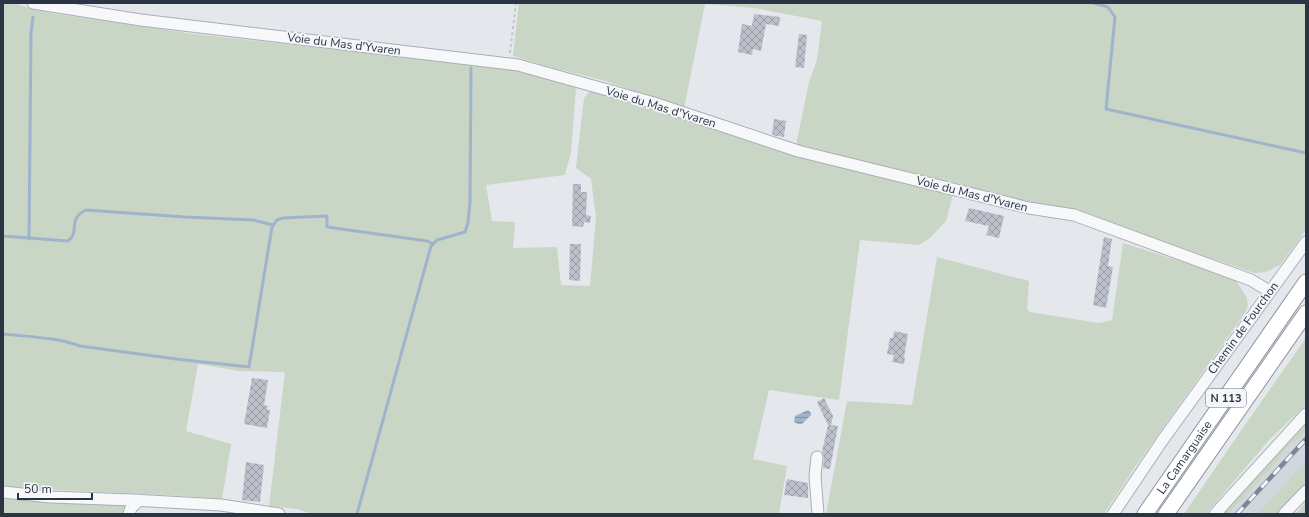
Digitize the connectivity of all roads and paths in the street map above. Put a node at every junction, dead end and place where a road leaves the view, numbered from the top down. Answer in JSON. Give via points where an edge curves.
{"nodes":[{"id":1,"x":33,"y":3,"type":"edge"},
{"id":2,"x":516,"y":3,"type":"edge"},
{"id":3,"x":509,"y":64,"type":"junction"},
{"id":4,"x":1306,"y":242,"type":"edge"},
{"id":5,"x":1306,"y":282,"type":"edge"},
{"id":6,"x":1269,"y":291,"type":"junction"},
{"id":7,"x":1306,"y":313,"type":"edge"},
{"id":8,"x":1306,"y":414,"type":"edge"},
{"id":9,"x":817,"y":457,"type":"dead end"},
{"id":10,"x":1306,"y":491,"type":"edge"},
{"id":11,"x":3,"y":492,"type":"edge"},
{"id":12,"x":139,"y":500,"type":"junction"},
{"id":13,"x":129,"y":514,"type":"edge"},
{"id":14,"x":279,"y":514,"type":"edge"},
{"id":15,"x":818,"y":514,"type":"edge"},
{"id":16,"x":1113,"y":514,"type":"edge"},
{"id":17,"x":1145,"y":514,"type":"edge"},
{"id":18,"x":1166,"y":514,"type":"edge"},
{"id":19,"x":1215,"y":514,"type":"edge"},
{"id":20,"x":1284,"y":514,"type":"edge"}],
"edges":[{"from":1,"to":3,"type":"street","name":"Voie du Mas d'Yvaren","via":[[149,21]]},
{"from":2,"to":3,"type":"path"},
{"from":3,"to":6,"type":"street","name":"Voie du Mas d'Yvaren","via":[[654,103],[798,152],[1029,208],[1074,215],[1251,280]]},
{"from":4,"to":6,"type":"street","name":"Chemin de Fourchon"},
{"from":5,"to":17,"type":"highway","name":"La Camarguaise","number":"N 113"},
{"from":6,"to":16,"type":"street","name":"Chemin de Fourchon"},
{"from":7,"to":18,"type":"highway","name":"La Camarguaise","number":"N 113"},
{"from":8,"to":19,"type":"street"},
{"from":9,"to":15,"type":"street","via":[[815,476]]},
{"from":10,"to":20,"type":"street"},
{"from":11,"to":12,"type":"street","via":[[51,497]]},
{"from":12,"to":13,"type":"street"},
{"from":12,"to":14,"type":"street","via":[[221,505]]}]}
